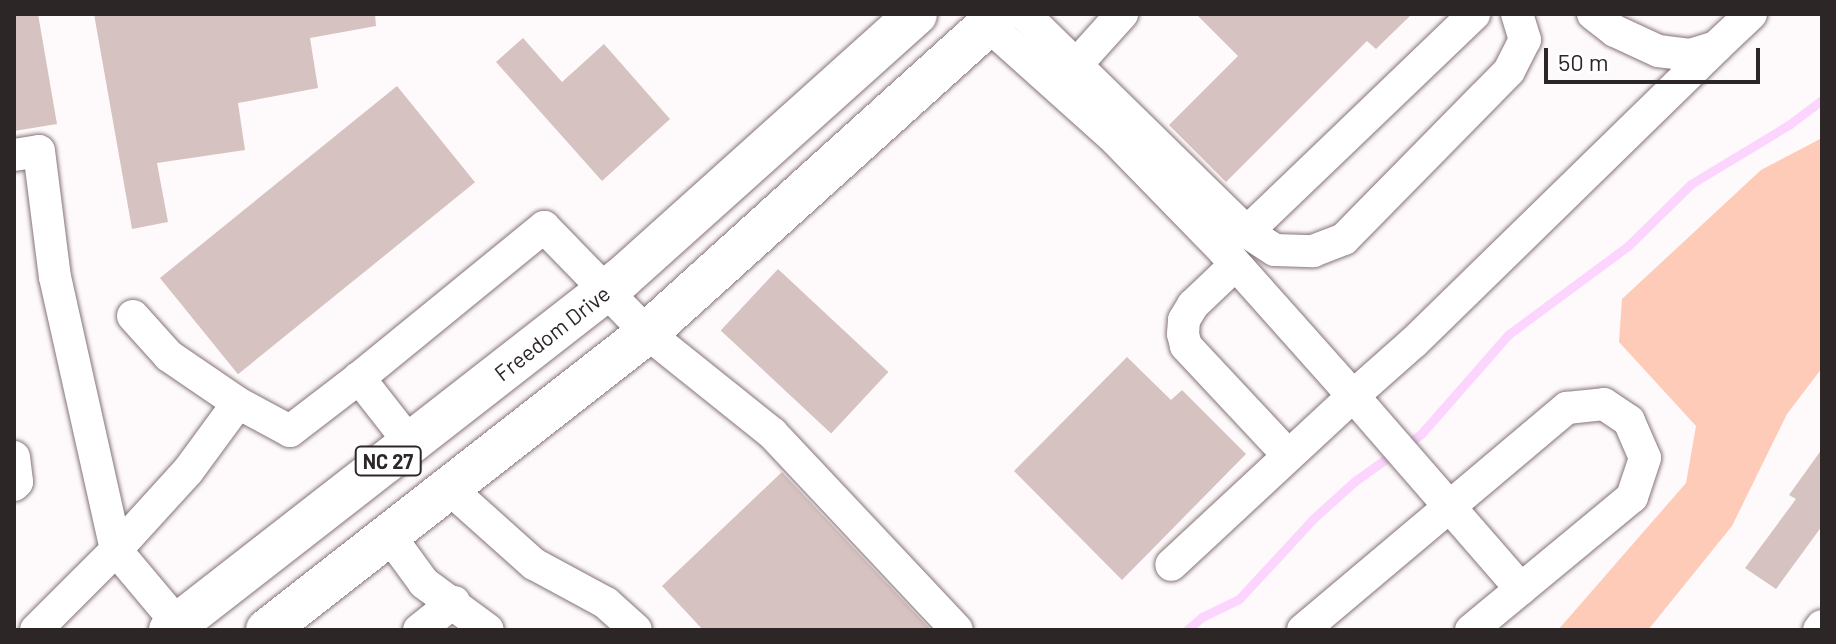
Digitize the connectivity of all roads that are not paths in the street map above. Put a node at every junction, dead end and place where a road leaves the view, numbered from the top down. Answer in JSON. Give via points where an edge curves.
{"nodes":[{"id":1,"x":916,"y":14,"type":"edge"},
{"id":2,"x":1122,"y":14,"type":"edge"},
{"id":3,"x":1474,"y":14,"type":"edge"},
{"id":4,"x":1517,"y":14,"type":"edge"},
{"id":5,"x":1593,"y":14,"type":"edge"},
{"id":6,"x":1751,"y":14,"type":"edge"},
{"id":7,"x":1004,"y":18,"type":"edge"},
{"id":8,"x":1716,"y":47,"type":"junction"},
{"id":9,"x":1076,"y":65,"type":"junction"},
{"id":10,"x":14,"y":155,"type":"edge"},
{"id":11,"x":1247,"y":232,"type":"junction"},
{"id":12,"x":1235,"y":265,"type":"junction"},
{"id":13,"x":605,"y":292,"type":"junction"},
{"id":14,"x":133,"y":316,"type":"dead end"},
{"id":15,"x":647,"y":333,"type":"junction"},
{"id":16,"x":359,"y":378,"type":"junction"},
{"id":17,"x":1353,"y":396,"type":"junction"},
{"id":18,"x":238,"y":403,"type":"junction"},
{"id":19,"x":410,"y":443,"type":"junction"},
{"id":20,"x":1287,"y":454,"type":"junction"},
{"id":21,"x":14,"y":457,"type":"edge"},
{"id":22,"x":14,"y":485,"type":"edge"},
{"id":23,"x":450,"y":489,"type":"junction"},
{"id":24,"x":1453,"y":508,"type":"junction"},
{"id":25,"x":389,"y":535,"type":"junction"},
{"id":26,"x":116,"y":550,"type":"junction"},
{"id":27,"x":1171,"y":565,"type":"dead end"},
{"id":28,"x":1521,"y":589,"type":"junction"},
{"id":29,"x":454,"y":602,"type":"junction"},
{"id":30,"x":174,"y":627,"type":"edge"},
{"id":31,"x":36,"y":630,"type":"edge"},
{"id":32,"x":267,"y":630,"type":"edge"},
{"id":33,"x":419,"y":630,"type":"edge"},
{"id":34,"x":488,"y":630,"type":"edge"},
{"id":35,"x":636,"y":630,"type":"edge"},
{"id":36,"x":957,"y":630,"type":"edge"},
{"id":37,"x":1303,"y":630,"type":"edge"},
{"id":38,"x":1471,"y":630,"type":"edge"}],
"edges":[{"from":1,"to":13,"type":"main road","name":"Freedom Drive","number":"NC 27"},
{"from":2,"to":9,"type":"lane"},
{"from":3,"to":11,"type":"lane"},
{"from":4,"to":11,"type":"lane","via":[[1525,40],[1509,71],[1344,239],[1313,251],[1275,250]]},
{"from":5,"to":8,"type":"lane","via":[[1658,51],[1690,55]]},
{"from":6,"to":8,"type":"lane"},
{"from":7,"to":9,"type":"lane"},
{"from":7,"to":12,"type":"lane"},
{"from":7,"to":15,"type":"main road","number":"NC 27"},
{"from":8,"to":17,"type":"lane"},
{"from":9,"to":11,"type":"lane"},
{"from":10,"to":26,"type":"lane","via":[[39,151],[55,277]]},
{"from":12,"to":17,"type":"lane"},
{"from":12,"to":20,"type":"lane","via":[[1193,305],[1184,320],[1186,346]]},
{"from":13,"to":15,"type":"lane"},
{"from":13,"to":16,"type":"lane","via":[[544,227]]},
{"from":13,"to":19,"type":"main road","name":"Freedom Drive","number":"NC 27"},
{"from":14,"to":18,"type":"lane","via":[[169,356]]},
{"from":15,"to":23,"type":"main road","number":"NC 27"},
{"from":15,"to":36,"type":"lane","via":[[772,433]]},
{"from":16,"to":18,"type":"lane","via":[[290,431]]},
{"from":16,"to":19,"type":"lane"},
{"from":17,"to":20,"type":"lane"},
{"from":17,"to":24,"type":"lane"},
{"from":18,"to":26,"type":"lane","via":[[188,471]]},
{"from":19,"to":30,"type":"main road","name":"Freedom Drive","number":"NC 27"},
{"from":20,"to":27,"type":"lane"},
{"from":21,"to":22,"type":"lane"},
{"from":23,"to":25,"type":"main road","number":"NC 27"},
{"from":23,"to":35,"type":"lane","via":[[534,564],[606,603]]},
{"from":24,"to":28,"type":"lane"},
{"from":24,"to":28,"type":"lane","via":[[1567,408],[1604,404],[1629,421],[1645,458],[1632,497]]},
{"from":24,"to":37,"type":"lane"},
{"from":25,"to":29,"type":"lane","via":[[424,583]]},
{"from":25,"to":32,"type":"main road","number":"NC 27"},
{"from":26,"to":30,"type":"lane"},
{"from":26,"to":31,"type":"lane"},
{"from":28,"to":38,"type":"lane"},
{"from":29,"to":33,"type":"lane"},
{"from":29,"to":34,"type":"lane"}]}
